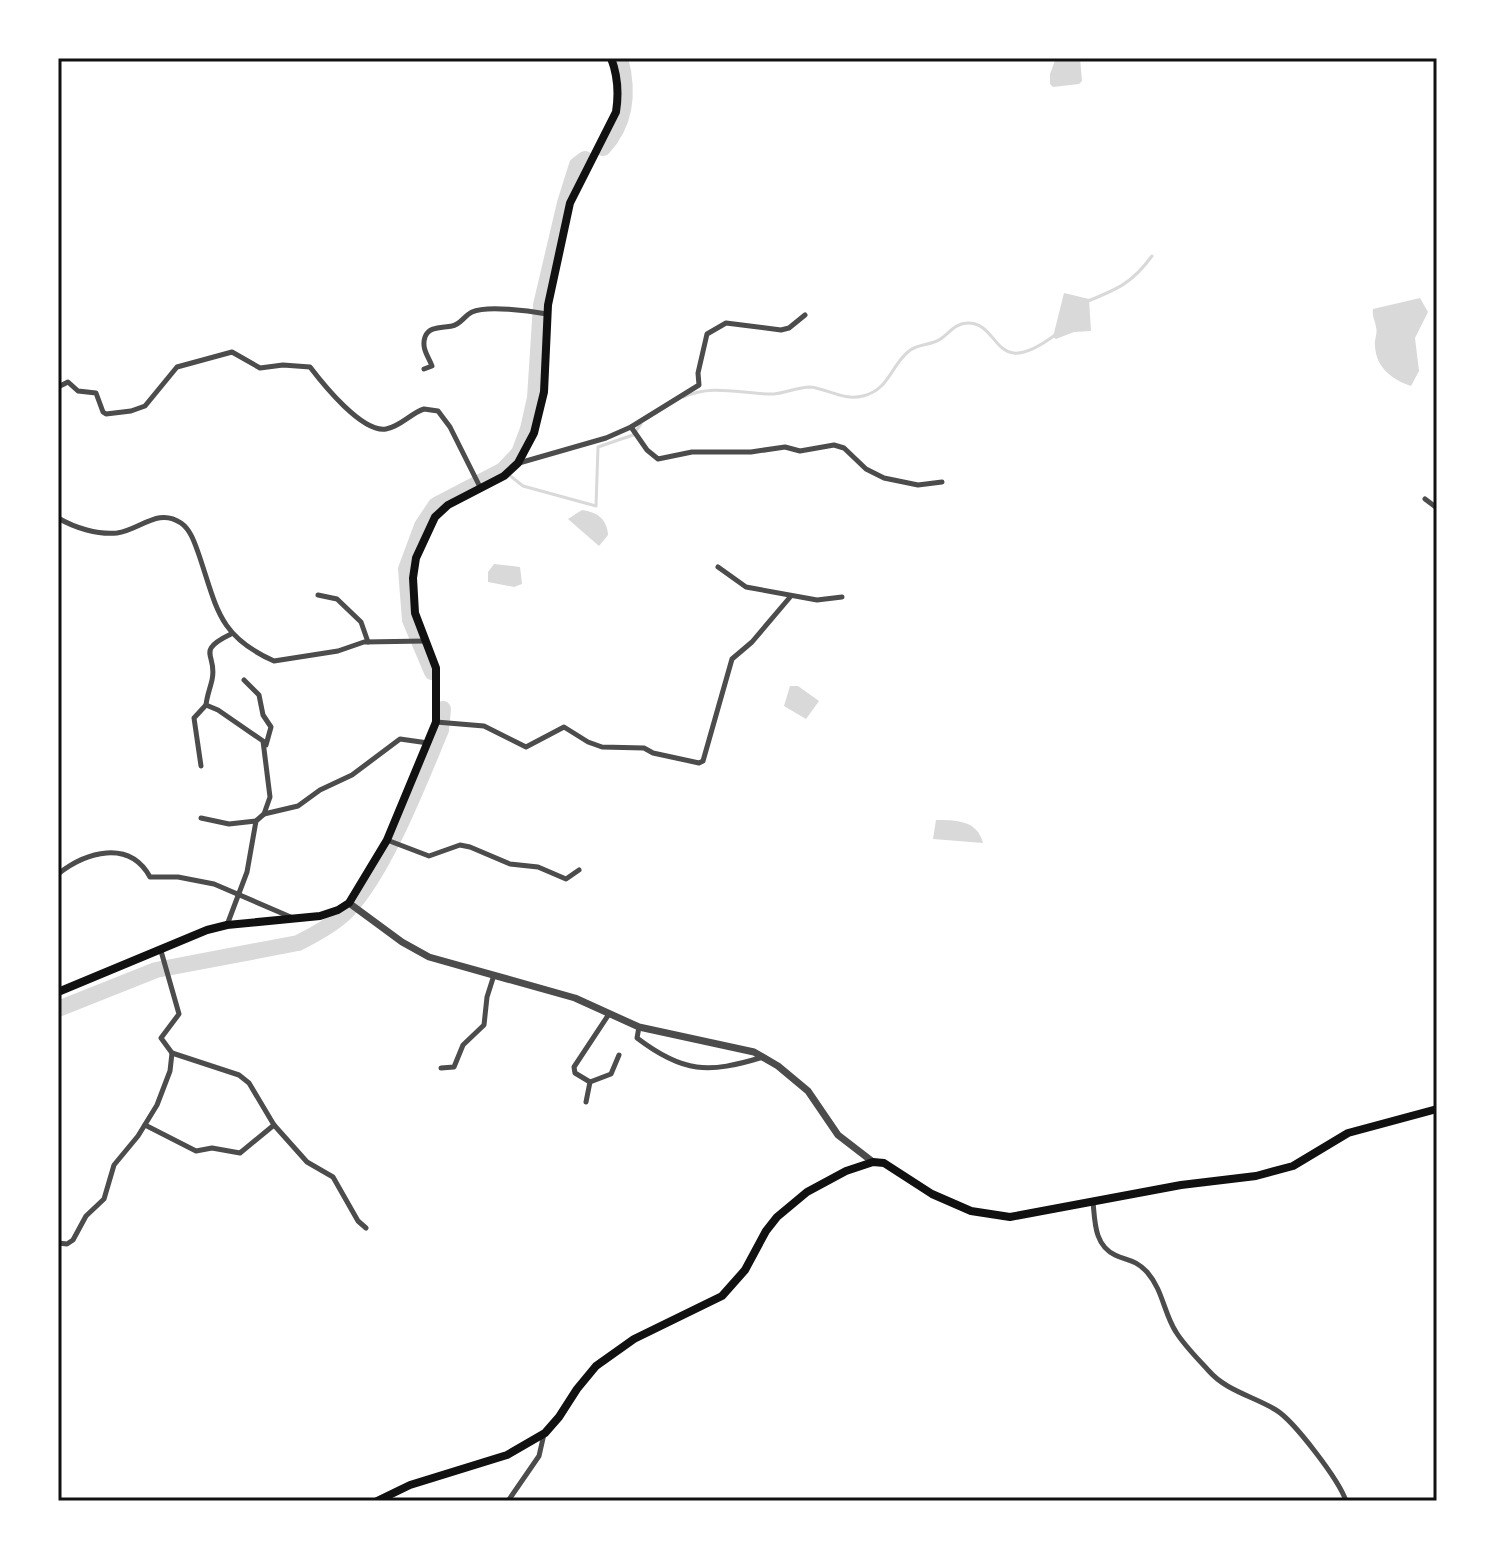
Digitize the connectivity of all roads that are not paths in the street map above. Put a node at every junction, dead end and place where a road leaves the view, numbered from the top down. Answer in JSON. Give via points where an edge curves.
{"nodes":[{"id":1,"x":611,"y":58,"type":"edge"},
{"id":2,"x":547,"y":314,"type":"junction"},
{"id":3,"x":805,"y":315,"type":"dead end"},
{"id":4,"x":424,"y":369,"type":"dead end"},
{"id":5,"x":58,"y":387,"type":"edge"},
{"id":6,"x":631,"y":427,"type":"junction"},
{"id":7,"x":518,"y":463,"type":"junction"},
{"id":8,"x":942,"y":482,"type":"dead end"},
{"id":9,"x":480,"y":487,"type":"junction"},
{"id":10,"x":1425,"y":499,"type":"dead end"},
{"id":11,"x":1437,"y":508,"type":"edge"},
{"id":12,"x":58,"y":518,"type":"edge"},
{"id":13,"x":718,"y":567,"type":"dead end"},
{"id":14,"x":318,"y":595,"type":"dead end"},
{"id":15,"x":791,"y":596,"type":"junction"},
{"id":16,"x":842,"y":597,"type":"dead end"},
{"id":17,"x":231,"y":634,"type":"junction"},
{"id":18,"x":425,"y":641,"type":"junction"},
{"id":19,"x":368,"y":642,"type":"junction"},
{"id":20,"x":244,"y":680,"type":"dead end"},
{"id":21,"x":206,"y":705,"type":"junction"},
{"id":22,"x":436,"y":722,"type":"junction"},
{"id":23,"x":428,"y":743,"type":"junction"},
{"id":24,"x":266,"y":745,"type":"junction"},
{"id":25,"x":201,"y":766,"type":"dead end"},
{"id":26,"x":264,"y":814,"type":"junction"},
{"id":27,"x":201,"y":818,"type":"dead end"},
{"id":28,"x":256,"y":821,"type":"junction"},
{"id":29,"x":387,"y":840,"type":"junction"},
{"id":30,"x":579,"y":870,"type":"dead end"},
{"id":31,"x":58,"y":874,"type":"edge"},
{"id":32,"x":238,"y":896,"type":"junction"},
{"id":33,"x":352,"y":906,"type":"junction"},
{"id":34,"x":295,"y":919,"type":"junction"},
{"id":35,"x":227,"y":925,"type":"junction"},
{"id":36,"x":161,"y":951,"type":"junction"},
{"id":37,"x":494,"y":975,"type":"junction"},
{"id":38,"x":58,"y":992,"type":"edge"},
{"id":39,"x":609,"y":1014,"type":"junction"},
{"id":40,"x":639,"y":1027,"type":"junction"},
{"id":41,"x":172,"y":1053,"type":"junction"},
{"id":42,"x":619,"y":1055,"type":"dead end"},
{"id":43,"x":764,"y":1057,"type":"junction"},
{"id":44,"x":441,"y":1068,"type":"dead end"},
{"id":45,"x":590,"y":1082,"type":"junction"},
{"id":46,"x":586,"y":1102,"type":"dead end"},
{"id":47,"x":1437,"y":1109,"type":"edge"},
{"id":48,"x":145,"y":1125,"type":"junction"},
{"id":49,"x":274,"y":1125,"type":"junction"},
{"id":50,"x":873,"y":1162,"type":"junction"},
{"id":51,"x":1093,"y":1202,"type":"junction"},
{"id":52,"x":366,"y":1228,"type":"dead end"},
{"id":53,"x":58,"y":1243,"type":"edge"},
{"id":54,"x":545,"y":1433,"type":"junction"},
{"id":55,"x":377,"y":1501,"type":"edge"},
{"id":56,"x":508,"y":1501,"type":"edge"},
{"id":57,"x":1346,"y":1501,"type":"edge"}],
"edges":[{"from":1,"to":2,"type":"main road","via":[[617,77],[616,112],[570,203]]},
{"from":2,"to":4,"type":"street","via":[[474,311],[455,326],[435,328],[424,342],[432,366]]},
{"from":2,"to":7,"type":"main road","via":[[540,414]]},
{"from":3,"to":6,"type":"street","via":[[781,330],[726,323],[707,334],[699,385]]},
{"from":5,"to":9,"type":"street","via":[[68,382],[78,391],[96,393],[106,414],[145,406],[177,367],[232,352],[260,368],[310,367],[338,401],[380,430],[424,409],[438,411]]},
{"from":6,"to":7,"type":"street"},
{"from":6,"to":8,"type":"street","via":[[658,459],[692,452],[785,447],[800,451],[834,445],[884,478],[918,485]]},
{"from":7,"to":9,"type":"main road"},
{"from":9,"to":18,"type":"main road","via":[[435,517],[416,558],[415,613]]},
{"from":10,"to":11,"type":"street"},
{"from":12,"to":17,"type":"street","via":[[110,533],[153,518],[186,526]]},
{"from":13,"to":15,"type":"street","via":[[746,587]]},
{"from":14,"to":19,"type":"street","via":[[337,599],[361,622]]},
{"from":15,"to":16,"type":"street"},
{"from":15,"to":22,"type":"street","via":[[732,659],[699,763],[644,748],[602,747],[564,727],[526,747],[484,726]]},
{"from":17,"to":19,"type":"street","via":[[274,661]]},
{"from":17,"to":21,"type":"street","via":[[208,652],[212,681]]},
{"from":18,"to":19,"type":"street"},
{"from":18,"to":22,"type":"main road","via":[[436,668]]},
{"from":20,"to":24,"type":"street","via":[[259,695],[271,727]]},
{"from":21,"to":24,"type":"street"},
{"from":21,"to":25,"type":"street","via":[[194,718]]},
{"from":22,"to":23,"type":"main road"},
{"from":23,"to":26,"type":"street","via":[[400,739],[298,806]]},
{"from":23,"to":29,"type":"main road"},
{"from":24,"to":26,"type":"street","via":[[270,792]]},
{"from":26,"to":28,"type":"street"},
{"from":27,"to":28,"type":"street","via":[[229,824]]},
{"from":28,"to":32,"type":"street"},
{"from":29,"to":30,"type":"street","via":[[429,856],[460,845],[470,847],[566,879]]},
{"from":29,"to":33,"type":"main road"},
{"from":31,"to":32,"type":"street","via":[[81,859],[119,852],[138,861],[150,877],[198,880]]},
{"from":32,"to":34,"type":"street"},
{"from":32,"to":35,"type":"street"},
{"from":33,"to":34,"type":"main road"},
{"from":33,"to":37,"type":"street","via":[[429,957]]},
{"from":34,"to":35,"type":"main road"},
{"from":35,"to":36,"type":"main road"},
{"from":36,"to":38,"type":"main road"},
{"from":36,"to":41,"type":"street","via":[[179,1014],[161,1038]]},
{"from":37,"to":39,"type":"street","via":[[575,998]]},
{"from":37,"to":44,"type":"street","via":[[484,1025],[463,1045],[454,1067]]},
{"from":39,"to":40,"type":"street"},
{"from":39,"to":45,"type":"street","via":[[574,1067]]},
{"from":40,"to":43,"type":"street","via":[[740,1047]]},
{"from":40,"to":43,"type":"street","via":[[637,1038],[674,1063],[710,1069]]},
{"from":41,"to":48,"type":"street"},
{"from":41,"to":49,"type":"street","via":[[239,1075]]},
{"from":42,"to":45,"type":"street","via":[[611,1074]]},
{"from":43,"to":50,"type":"street","via":[[808,1091],[838,1135]]},
{"from":45,"to":46,"type":"street"},
{"from":47,"to":51,"type":"main road","via":[[1348,1133],[1293,1166]]},
{"from":48,"to":49,"type":"street","via":[[196,1151],[240,1153]]},
{"from":48,"to":53,"type":"street","via":[[114,1165],[104,1199],[86,1216],[73,1240]]},
{"from":49,"to":52,"type":"street","via":[[307,1162],[333,1177]]},
{"from":50,"to":51,"type":"main road","via":[[884,1163],[971,1211],[1010,1217]]},
{"from":50,"to":54,"type":"main road","via":[[846,1171],[790,1204],[722,1296],[634,1339],[596,1366]]},
{"from":51,"to":57,"type":"street","via":[[1102,1246],[1148,1273],[1176,1333],[1210,1373],[1293,1423],[1336,1478]]},
{"from":54,"to":55,"type":"main road","via":[[507,1455],[410,1485]]},
{"from":54,"to":56,"type":"street","via":[[539,1456]]}]}
